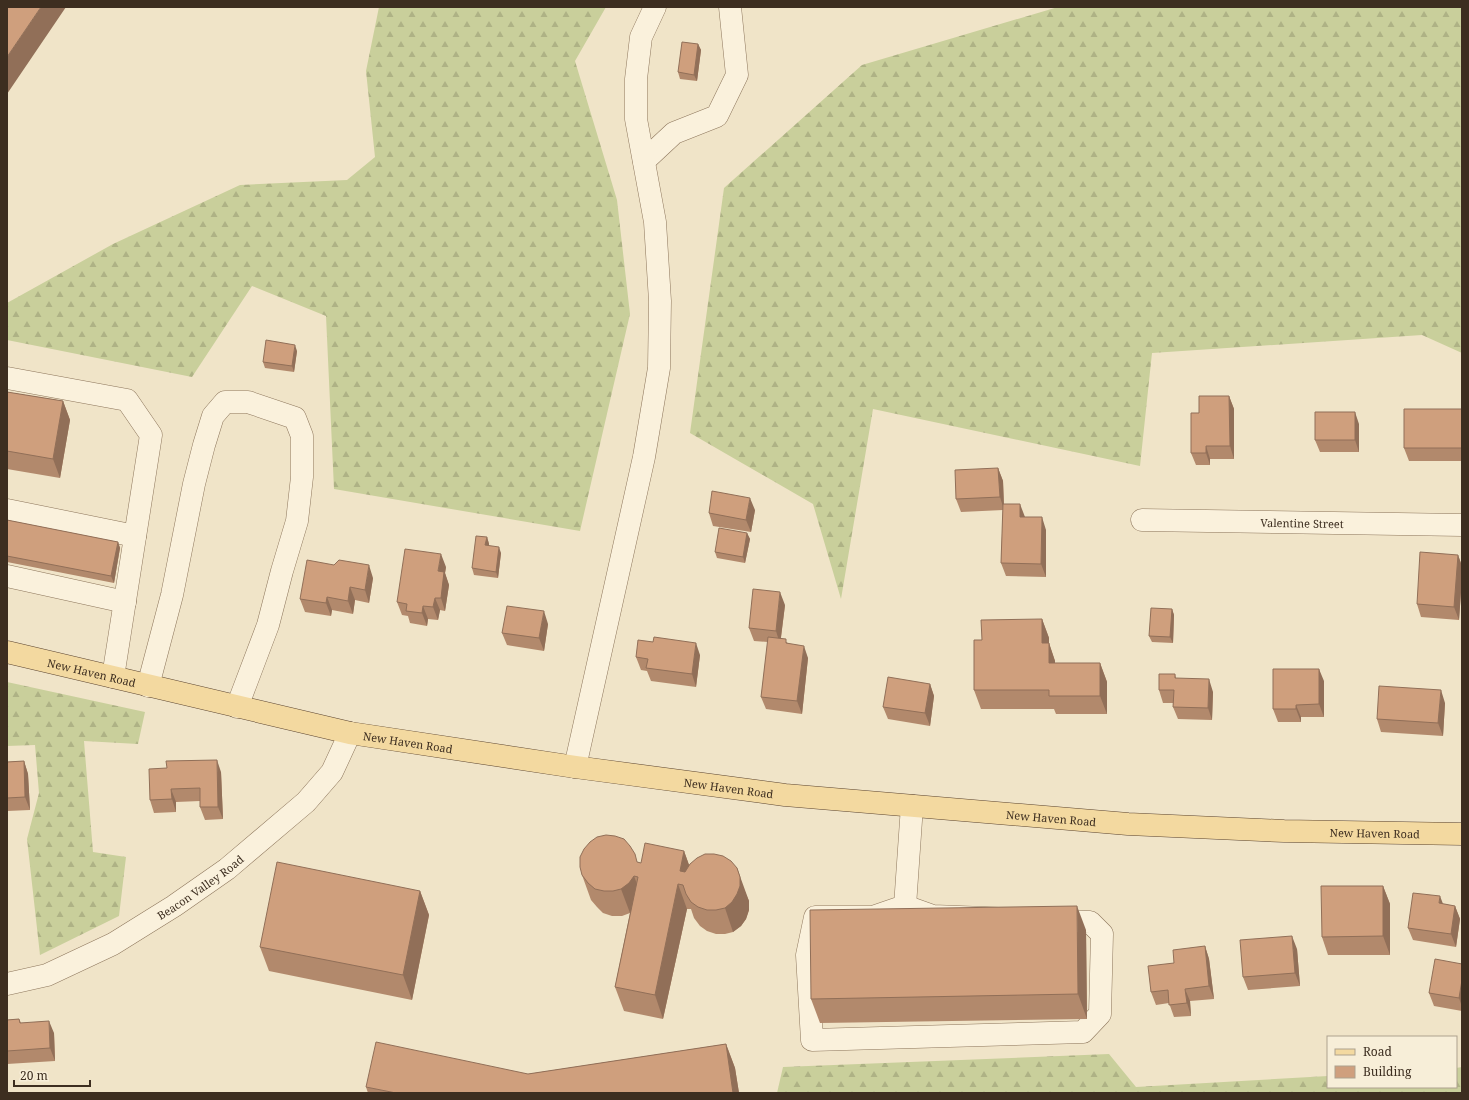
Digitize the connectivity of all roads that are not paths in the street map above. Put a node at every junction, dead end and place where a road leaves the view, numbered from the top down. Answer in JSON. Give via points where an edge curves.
{"nodes":[{"id":1,"x":655,"y":7,"type":"edge"},
{"id":2,"x":730,"y":7,"type":"edge"},
{"id":3,"x":644,"y":161,"type":"junction"},
{"id":4,"x":7,"y":378,"type":"edge"},
{"id":5,"x":13,"y":517,"type":"edge"},
{"id":6,"x":1142,"y":520,"type":"dead end"},
{"id":7,"x":1462,"y":525,"type":"edge"},
{"id":8,"x":135,"y":536,"type":"junction"},
{"id":9,"x":8,"y":571,"type":"edge"},
{"id":10,"x":125,"y":602,"type":"junction"},
{"id":11,"x":7,"y":652,"type":"edge"},
{"id":12,"x":113,"y":677,"type":"junction"},
{"id":13,"x":148,"y":686,"type":"junction"},
{"id":14,"x":237,"y":707,"type":"junction"},
{"id":15,"x":350,"y":733,"type":"junction"},
{"id":16,"x":575,"y":767,"type":"junction"},
{"id":17,"x":912,"y":806,"type":"junction"},
{"id":18,"x":1462,"y":834,"type":"edge"},
{"id":19,"x":905,"y":906,"type":"junction"},
{"id":20,"x":7,"y":984,"type":"edge"}],
"edges":[{"from":1,"to":3,"type":"street","via":[[641,37],[636,79],[636,119]]},
{"from":2,"to":3,"type":"street","via":[[737,76],[717,116],[674,133]]},
{"from":3,"to":16,"type":"street","via":[[655,222],[660,300],[659,368],[644,457]]},
{"from":4,"to":8,"type":"street","via":[[127,400],[151,435]]},
{"from":5,"to":8,"type":"street","via":[[88,534]]},
{"from":6,"to":7,"type":"street","name":"Valentine Street"},
{"from":8,"to":10,"type":"street"},
{"from":9,"to":10,"type":"street","via":[[82,584]]},
{"from":10,"to":12,"type":"street"},
{"from":11,"to":12,"type":"main road","name":"New Haven Road"},
{"from":12,"to":13,"type":"main road","name":"New Haven Road"},
{"from":13,"to":14,"type":"main road","name":"New Haven Road"},
{"from":13,"to":14,"type":"street","via":[[172,595],[194,484],[213,416],[225,402],[248,402],[295,418],[302,436],[302,477],[297,521],[268,625]]},
{"from":14,"to":15,"type":"main road","name":"New Haven Road"},
{"from":15,"to":16,"type":"main road","name":"New Haven Road"},
{"from":15,"to":20,"type":"street","name":"Beacon Valley Road","via":[[332,772],[306,802],[227,869],[113,944],[47,975]]},
{"from":16,"to":17,"type":"main road","name":"New Haven Road","via":[[785,795]]},
{"from":17,"to":18,"type":"main road","name":"New Haven Road","via":[[1136,825]]},
{"from":17,"to":19,"type":"street"},
{"from":19,"to":19,"type":"street","via":[[873,917],[815,918],[807,955],[812,1040],[1083,1032],[1100,1014],[1102,934],[1090,922],[932,916]]}]}
